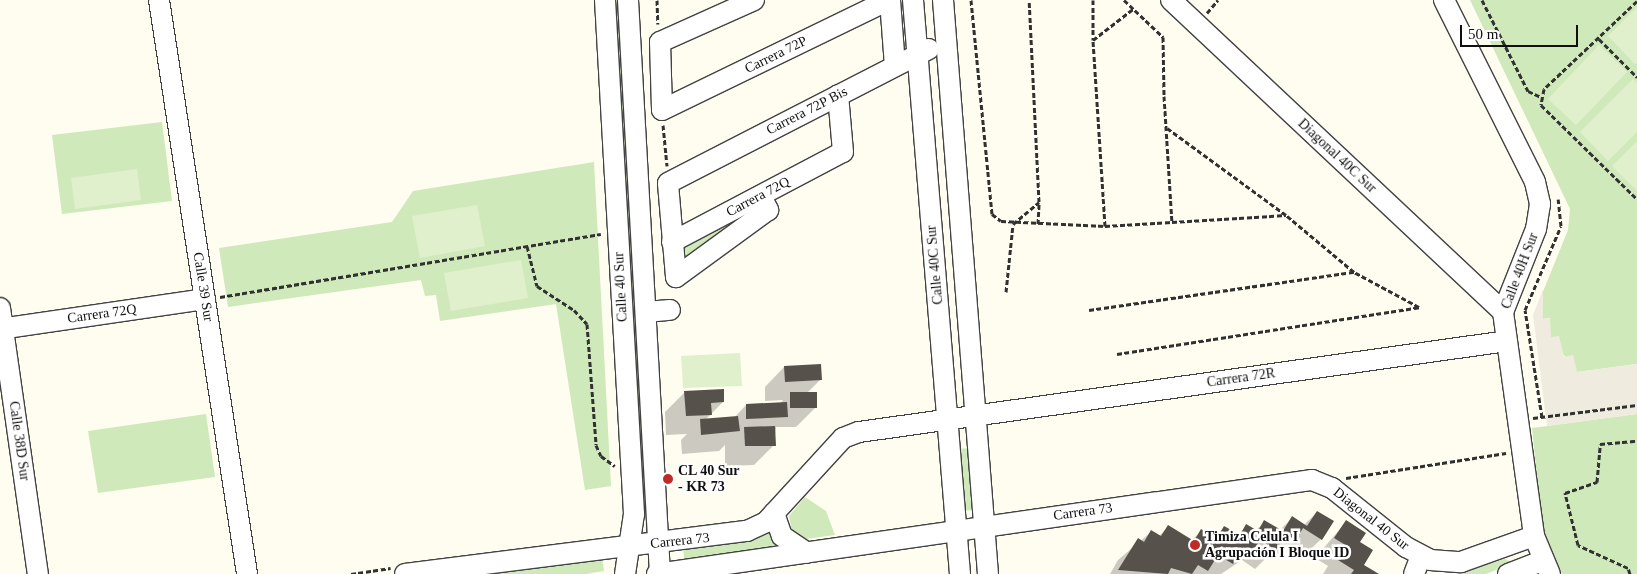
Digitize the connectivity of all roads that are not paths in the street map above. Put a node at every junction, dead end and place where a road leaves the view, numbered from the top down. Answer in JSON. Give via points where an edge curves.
{"nodes":[{"id":1,"x":159,"y":0,"type":"edge"},
{"id":2,"x":605,"y":0,"type":"edge"},
{"id":3,"x":628,"y":0,"type":"edge"},
{"id":4,"x":754,"y":0,"type":"edge"},
{"id":5,"x":890,"y":0,"type":"edge"},
{"id":6,"x":913,"y":0,"type":"edge"},
{"id":7,"x":943,"y":0,"type":"edge"},
{"id":8,"x":1171,"y":0,"type":"edge"},
{"id":9,"x":1444,"y":0,"type":"edge"},
{"id":10,"x":946,"y":40,"type":"junction"},
{"id":11,"x":918,"y":55,"type":"junction"},
{"id":12,"x":895,"y":66,"type":"junction"},
{"id":13,"x":838,"y":96,"type":"junction"},
{"id":14,"x":761,"y":196,"type":"junction"},
{"id":15,"x":672,"y":242,"type":"junction"},
{"id":16,"x":205,"y":299,"type":"junction"},
{"id":17,"x":0,"y":308,"type":"edge"},
{"id":18,"x":670,"y":310,"type":"dead end"},
{"id":19,"x":646,"y":312,"type":"junction"},
{"id":20,"x":1502,"y":312,"type":"junction"},
{"id":21,"x":2,"y":329,"type":"edge"},
{"id":22,"x":1507,"y":341,"type":"junction"},
{"id":23,"x":975,"y":414,"type":"junction"},
{"id":24,"x":948,"y":418,"type":"junction"},
{"id":25,"x":1321,"y":482,"type":"joint"},
{"id":26,"x":774,"y":512,"type":"junction"},
{"id":27,"x":984,"y":527,"type":"junction"},
{"id":28,"x":957,"y":531,"type":"junction"},
{"id":29,"x":1534,"y":536,"type":"junction"},
{"id":30,"x":658,"y":544,"type":"junction"},
{"id":31,"x":630,"y":547,"type":"junction"},
{"id":32,"x":807,"y":553,"type":"junction"},
{"id":33,"x":1417,"y":565,"type":"edge"},
{"id":34,"x":1546,"y":567,"type":"edge"},
{"id":35,"x":38,"y":574,"type":"edge"},
{"id":36,"x":246,"y":574,"type":"edge"},
{"id":37,"x":405,"y":574,"type":"edge"},
{"id":38,"x":626,"y":574,"type":"edge"},
{"id":39,"x":659,"y":574,"type":"edge"},
{"id":40,"x":960,"y":574,"type":"edge"},
{"id":41,"x":988,"y":574,"type":"edge"},
{"id":42,"x":1508,"y":574,"type":"edge"}],
"edges":[{"from":1,"to":16,"type":"street","name":"Calle 39 Sur"},
{"from":2,"to":31,"type":"street","name":"Calle 40 Sur","via":[[634,514]]},
{"from":3,"to":19,"type":"street","name":"Calle 40 Sur"},
{"from":4,"to":5,"type":"street","name":"Carrera 72P","via":[[660,42],[662,110]]},
{"from":5,"to":12,"type":"street"},
{"from":6,"to":11,"type":"street","name":"Calle 40C Sur"},
{"from":7,"to":10,"type":"street","name":"Calle 40C Sur"},
{"from":8,"to":20,"type":"street","name":"Diagonal 40C Sur"},
{"from":9,"to":20,"type":"street","name":"Calle 40H Sur","via":[[1535,182],[1540,204],[1536,229]]},
{"from":10,"to":11,"type":"street","name":"Carrera 72P Bis"},
{"from":10,"to":23,"type":"street","name":"Calle 40C Sur"},
{"from":11,"to":12,"type":"street","name":"Carrera 72P Bis"},
{"from":11,"to":24,"type":"street","name":"Calle 40C Sur"},
{"from":12,"to":13,"type":"street","name":"Carrera 72P Bis"},
{"from":13,"to":14,"type":"street","name":"Carrera 72Q","via":[[843,152]]},
{"from":13,"to":15,"type":"street","name":"Carrera 72P Bis","via":[[668,183]]},
{"from":14,"to":15,"type":"street","name":"Carrera 72Q"},
{"from":14,"to":15,"type":"street","via":[[768,210],[676,277]]},
{"from":16,"to":21,"type":"street","name":"Carrera 72Q"},
{"from":16,"to":36,"type":"street","name":"Calle 39 Sur"},
{"from":17,"to":21,"type":"street","name":"Calle 38D Sur"},
{"from":18,"to":19,"type":"street"},
{"from":19,"to":30,"type":"street","name":"Calle 40 Sur"},
{"from":20,"to":22,"type":"street","name":"Calle 40H Sur"},
{"from":21,"to":35,"type":"street","name":"Calle 38D Sur"},
{"from":22,"to":23,"type":"street","name":"Carrera 72R"},
{"from":22,"to":29,"type":"street","name":"Calle 40H Sur"},
{"from":23,"to":24,"type":"street","name":"Carrera 73"},
{"from":23,"to":27,"type":"street","name":"Calle 40C Sur"},
{"from":24,"to":26,"type":"street","name":"Carrera 73","via":[[844,438]]},
{"from":24,"to":28,"type":"street","name":"Calle 40C Sur"},
{"from":25,"to":27,"type":"street","name":"Carrera 73","via":[[1303,481]]},
{"from":25,"to":33,"type":"street","name":"Diagonal 40 Sur"},
{"from":26,"to":30,"type":"street","name":"Carrera 73","via":[[747,532]]},
{"from":26,"to":32,"type":"street","via":[[782,536]]},
{"from":27,"to":28,"type":"street","name":"Carrera 73"},
{"from":27,"to":41,"type":"street"},
{"from":28,"to":32,"type":"street","name":"Carrera 73"},
{"from":28,"to":40,"type":"street"},
{"from":29,"to":33,"type":"street","via":[[1461,562]]},
{"from":29,"to":34,"type":"street","name":"Calle 40H Sur"},
{"from":30,"to":31,"type":"street","name":"Carrera 73"},
{"from":30,"to":39,"type":"street","name":"Calle 40 Sur"},
{"from":31,"to":37,"type":"street","name":"Carrera 73"},
{"from":31,"to":38,"type":"street","name":"Calle 40 Sur"},
{"from":32,"to":39,"type":"street","name":"Carrera 73"},
{"from":34,"to":42,"type":"street"}]}
